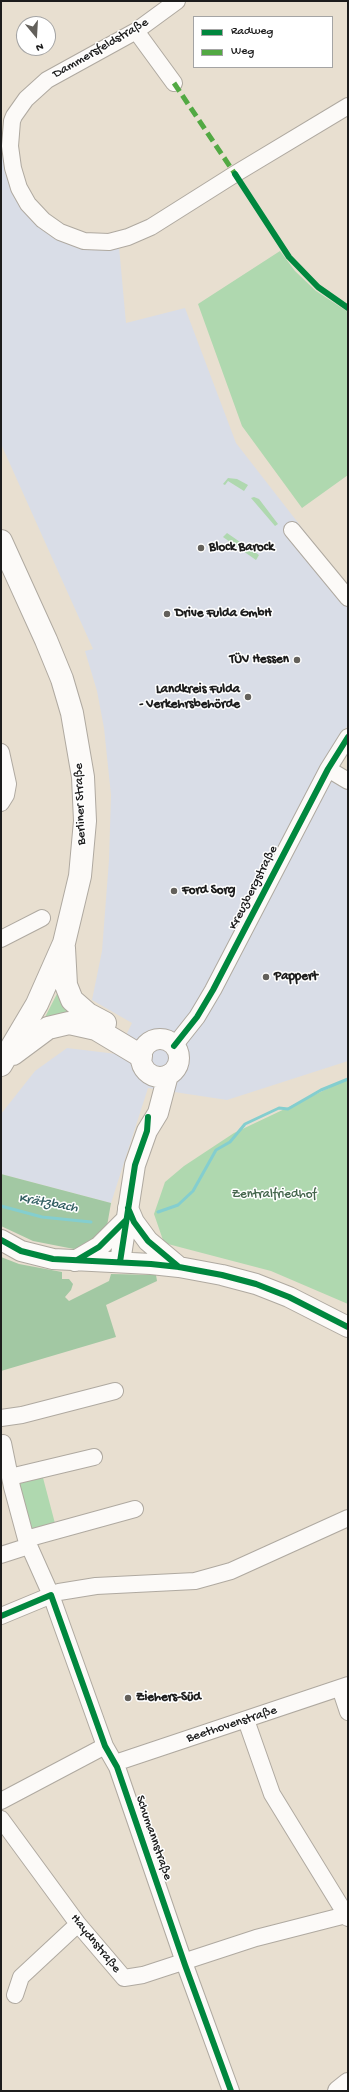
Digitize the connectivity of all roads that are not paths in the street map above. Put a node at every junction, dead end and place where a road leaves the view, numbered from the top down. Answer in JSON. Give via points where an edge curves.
{"nodes":[{"id":1,"x":177,"y":1,"type":"edge"},
{"id":2,"x":136,"y":31,"type":"junction"},
{"id":3,"x":174,"y":83,"type":"dead end"},
{"id":4,"x":348,"y":106,"type":"edge"},
{"id":5,"x":292,"y":530,"type":"dead end"},
{"id":6,"x":1,"y":541,"type":"edge"},
{"id":7,"x":348,"y":598,"type":"edge"},
{"id":8,"x":348,"y":737,"type":"edge"},
{"id":9,"x":1,"y":755,"type":"edge"},
{"id":10,"x":328,"y":769,"type":"junction"},
{"id":11,"x":348,"y":781,"type":"edge"},
{"id":12,"x":1,"y":803,"type":"edge"},
{"id":13,"x":42,"y":918,"type":"dead end"},
{"id":14,"x":1,"y":939,"type":"edge"},
{"id":15,"x":64,"y":943,"type":"junction"},
{"id":16,"x":174,"y":1046,"type":"junction"},
{"id":17,"x":144,"y":1050,"type":"junction"},
{"id":18,"x":3,"y":1062,"type":"edge"},
{"id":19,"x":160,"y":1075,"type":"junction"},
{"id":20,"x":127,"y":1214,"type":"junction"},
{"id":21,"x":1,"y":1240,"type":"edge"},
{"id":22,"x":75,"y":1260,"type":"junction"},
{"id":23,"x":120,"y":1262,"type":"junction"},
{"id":24,"x":179,"y":1267,"type":"junction"},
{"id":25,"x":348,"y":1327,"type":"edge"},
{"id":26,"x":115,"y":1390,"type":"dead end"},
{"id":27,"x":1,"y":1418,"type":"edge"},
{"id":28,"x":3,"y":1443,"type":"dead end"},
{"id":29,"x":94,"y":1457,"type":"dead end"},
{"id":30,"x":10,"y":1477,"type":"junction"},
{"id":31,"x":8,"y":1497,"type":"edge"},
{"id":32,"x":135,"y":1509,"type":"dead end"},
{"id":33,"x":348,"y":1518,"type":"edge"},
{"id":34,"x":28,"y":1542,"type":"junction"},
{"id":35,"x":1,"y":1555,"type":"edge"},
{"id":36,"x":51,"y":1595,"type":"junction"},
{"id":37,"x":1,"y":1616,"type":"edge"},
{"id":38,"x":344,"y":1687,"type":"edge"},
{"id":39,"x":348,"y":1712,"type":"edge"},
{"id":40,"x":246,"y":1720,"type":"junction"},
{"id":41,"x":105,"y":1746,"type":"junction"},
{"id":42,"x":115,"y":1763,"type":"junction"},
{"id":43,"x":1,"y":1801,"type":"edge"},
{"id":44,"x":1,"y":1819,"type":"edge"},
{"id":45,"x":347,"y":1916,"type":"edge"},
{"id":46,"x":78,"y":1924,"type":"junction"},
{"id":47,"x":183,"y":1960,"type":"junction"},
{"id":48,"x":15,"y":1995,"type":"dead end"},
{"id":49,"x":348,"y":2083,"type":"edge"},
{"id":50,"x":231,"y":2091,"type":"edge"},
{"id":51,"x":338,"y":2091,"type":"edge"}],
"edges":[{"from":1,"to":2,"type":"street","name":"Dammersfeldstraße"},
{"from":2,"to":3,"type":"street"},
{"from":2,"to":4,"type":"street","name":"Dammersfeldstraße","via":[[47,80],[26,99],[12,121],[10,146],[13,168],[19,188],[28,204],[43,220],[60,232],[84,241],[109,242],[151,227]]},
{"from":5,"to":7,"type":"street"},
{"from":6,"to":15,"type":"highway","name":"Berliner Straße","via":[[62,679],[77,736],[83,777],[84,840],[77,893]]},
{"from":8,"to":10,"type":"street","name":"Kreuzbergstraße"},
{"from":9,"to":12,"type":"street","via":[[8,784]]},
{"from":10,"to":11,"type":"street"},
{"from":10,"to":16,"type":"street","name":"Kreuzbergstraße","via":[[197,1017]]},
{"from":13,"to":14,"type":"street"},
{"from":15,"to":17,"type":"highway","via":[[66,985],[72,1000],[88,1014]]},
{"from":15,"to":18,"type":"highway","name":"Berliner Straße","via":[[37,1004]]},
{"from":16,"to":17,"type":"main road","via":[[158,1039]]},
{"from":16,"to":19,"type":"main road","via":[[178,1058],[175,1070]]},
{"from":17,"to":18,"type":"highway","via":[[96,1029],[69,1023],[48,1028]]},
{"from":17,"to":19,"type":"main road","via":[[143,1067]]},
{"from":19,"to":20,"type":"main road","via":[[147,1131],[135,1165]]},
{"from":20,"to":22,"type":"main road","via":[[98,1247]]},
{"from":20,"to":23,"type":"main road"},
{"from":20,"to":24,"type":"main road","via":[[148,1241]]},
{"from":21,"to":22,"type":"main road","via":[[36,1256]]},
{"from":22,"to":23,"type":"main road"},
{"from":23,"to":24,"type":"main road"},
{"from":24,"to":25,"type":"main road","via":[[256,1284],[314,1308]]},
{"from":26,"to":27,"type":"street","via":[[22,1415]]},
{"from":28,"to":30,"type":"street","name":"Schumannstraße"},
{"from":29,"to":30,"type":"street"},
{"from":30,"to":31,"type":"street","name":"Schumannstraße"},
{"from":31,"to":34,"type":"street","name":"Schumannstraße"},
{"from":32,"to":34,"type":"street"},
{"from":33,"to":36,"type":"street","via":[[231,1571],[195,1581],[96,1586]]},
{"from":34,"to":35,"type":"street"},
{"from":34,"to":36,"type":"street","name":"Schumannstraße"},
{"from":36,"to":37,"type":"street"},
{"from":36,"to":41,"type":"street","name":"Schumannstraße"},
{"from":38,"to":39,"type":"street"},
{"from":38,"to":40,"type":"street","name":"Beethovenstraße"},
{"from":40,"to":42,"type":"street","name":"Beethovenstraße"},
{"from":40,"to":45,"type":"street","via":[[272,1794]]},
{"from":41,"to":42,"type":"street","name":"Schumannstraße"},
{"from":41,"to":43,"type":"street"},
{"from":42,"to":47,"type":"street","name":"Schumannstraße"},
{"from":44,"to":46,"type":"street","name":"Haydnstraße"},
{"from":45,"to":47,"type":"street","name":"Haydnstraße","via":[[256,1938]]},
{"from":46,"to":47,"type":"street","name":"Haydnstraße","via":[[124,1978],[143,1975]]},
{"from":46,"to":48,"type":"street","via":[[21,1977]]},
{"from":47,"to":50,"type":"street","name":"Schumannstraße"},
{"from":49,"to":51,"type":"main road"}]}
